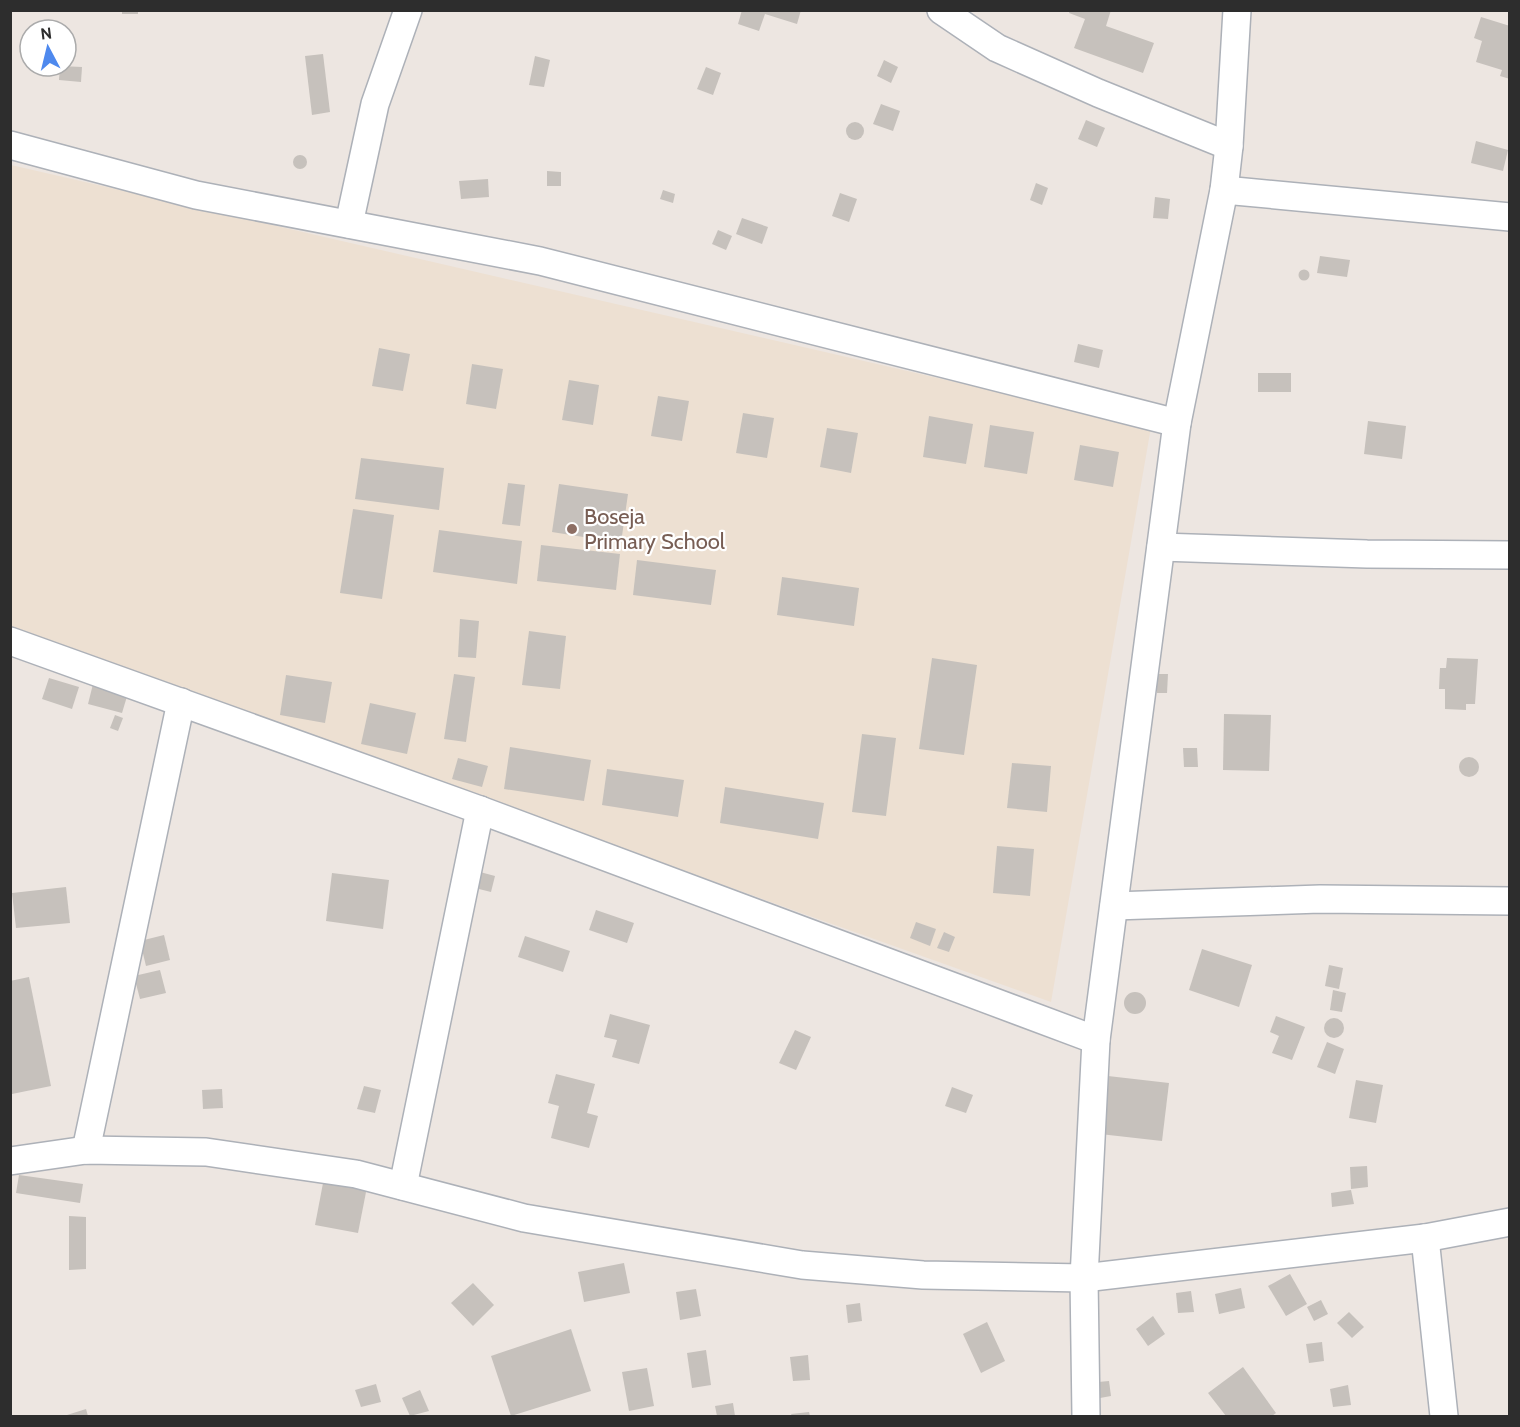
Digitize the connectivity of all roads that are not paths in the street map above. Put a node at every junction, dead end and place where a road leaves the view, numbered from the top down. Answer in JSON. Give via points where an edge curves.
{"nodes":[{"id":1,"x":408,"y":10,"type":"edge"},
{"id":2,"x":941,"y":10,"type":"edge"},
{"id":3,"x":1236,"y":10,"type":"edge"},
{"id":4,"x":10,"y":145,"type":"edge"},
{"id":5,"x":1229,"y":146,"type":"junction"},
{"id":6,"x":1224,"y":190,"type":"junction"},
{"id":7,"x":1509,"y":217,"type":"edge"},
{"id":8,"x":349,"y":224,"type":"junction"},
{"id":9,"x":1177,"y":423,"type":"junction"},
{"id":10,"x":1161,"y":547,"type":"junction"},
{"id":11,"x":1509,"y":555,"type":"edge"},
{"id":12,"x":10,"y":641,"type":"edge"},
{"id":13,"x":181,"y":702,"type":"junction"},
{"id":14,"x":480,"y":810,"type":"junction"},
{"id":15,"x":1509,"y":901,"type":"edge"},
{"id":16,"x":1114,"y":906,"type":"junction"},
{"id":17,"x":1096,"y":1040,"type":"junction"},
{"id":18,"x":86,"y":1150,"type":"junction"},
{"id":19,"x":10,"y":1161,"type":"edge"},
{"id":20,"x":403,"y":1186,"type":"junction"},
{"id":21,"x":1509,"y":1222,"type":"edge"},
{"id":22,"x":1425,"y":1238,"type":"junction"},
{"id":23,"x":1084,"y":1278,"type":"junction"},
{"id":24,"x":1086,"y":1416,"type":"edge"},
{"id":25,"x":1444,"y":1416,"type":"edge"}],
"edges":[{"from":1,"to":8,"type":"street","via":[[375,104]]},
{"from":2,"to":5,"type":"street","via":[[997,48]]},
{"from":3,"to":5,"type":"street"},
{"from":4,"to":8,"type":"street","via":[[196,195]]},
{"from":5,"to":6,"type":"street"},
{"from":6,"to":7,"type":"street"},
{"from":6,"to":9,"type":"street"},
{"from":8,"to":9,"type":"street","via":[[540,261]]},
{"from":9,"to":10,"type":"street"},
{"from":10,"to":11,"type":"street"},
{"from":10,"to":16,"type":"street"},
{"from":12,"to":13,"type":"street"},
{"from":13,"to":14,"type":"street"},
{"from":13,"to":18,"type":"street"},
{"from":14,"to":17,"type":"street"},
{"from":14,"to":20,"type":"street"},
{"from":15,"to":16,"type":"street","via":[[1320,899]]},
{"from":16,"to":17,"type":"street"},
{"from":17,"to":23,"type":"street"},
{"from":18,"to":19,"type":"street"},
{"from":18,"to":20,"type":"street","via":[[206,1152],[356,1174]]},
{"from":20,"to":23,"type":"street","via":[[524,1218],[802,1265],[923,1275]]},
{"from":21,"to":22,"type":"street"},
{"from":22,"to":23,"type":"street"},
{"from":22,"to":25,"type":"street"},
{"from":23,"to":24,"type":"street"}]}
